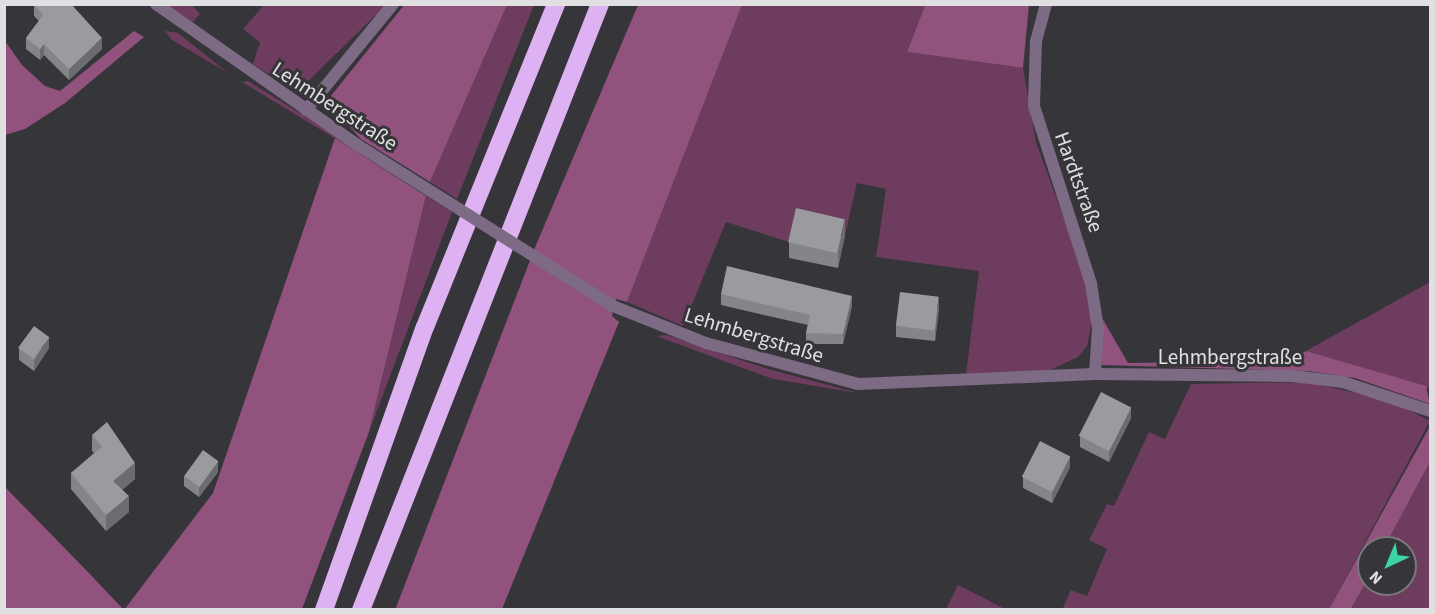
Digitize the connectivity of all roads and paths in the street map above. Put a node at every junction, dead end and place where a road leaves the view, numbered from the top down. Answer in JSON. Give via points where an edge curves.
{"nodes":[{"id":1,"x":156,"y":4,"type":"edge"},
{"id":2,"x":393,"y":4,"type":"edge"},
{"id":3,"x":556,"y":4,"type":"edge"},
{"id":4,"x":600,"y":4,"type":"edge"},
{"id":5,"x":1046,"y":4,"type":"edge"},
{"id":6,"x":306,"y":110,"type":"junction"},
{"id":7,"x":1095,"y":374,"type":"junction"},
{"id":8,"x":1431,"y":411,"type":"edge"},
{"id":9,"x":324,"y":609,"type":"edge"},
{"id":10,"x":361,"y":609,"type":"edge"}],
"edges":[{"from":1,"to":6,"type":"street","name":"Lehmbergstraße"},
{"from":2,"to":6,"type":"street"},
{"from":3,"to":9,"type":"highway","via":[[425,327]]},
{"from":4,"to":10,"type":"highway"},
{"from":5,"to":7,"type":"street","name":"Hardtstraße","via":[[1036,41],[1034,106],[1091,284],[1098,328]]},
{"from":6,"to":7,"type":"street","name":"Lehmbergstraße","bridge":true,"via":[[614,306],[706,343],[858,384]]},
{"from":7,"to":8,"type":"street","name":"Lehmbergstraße","via":[[1318,378]]}]}
